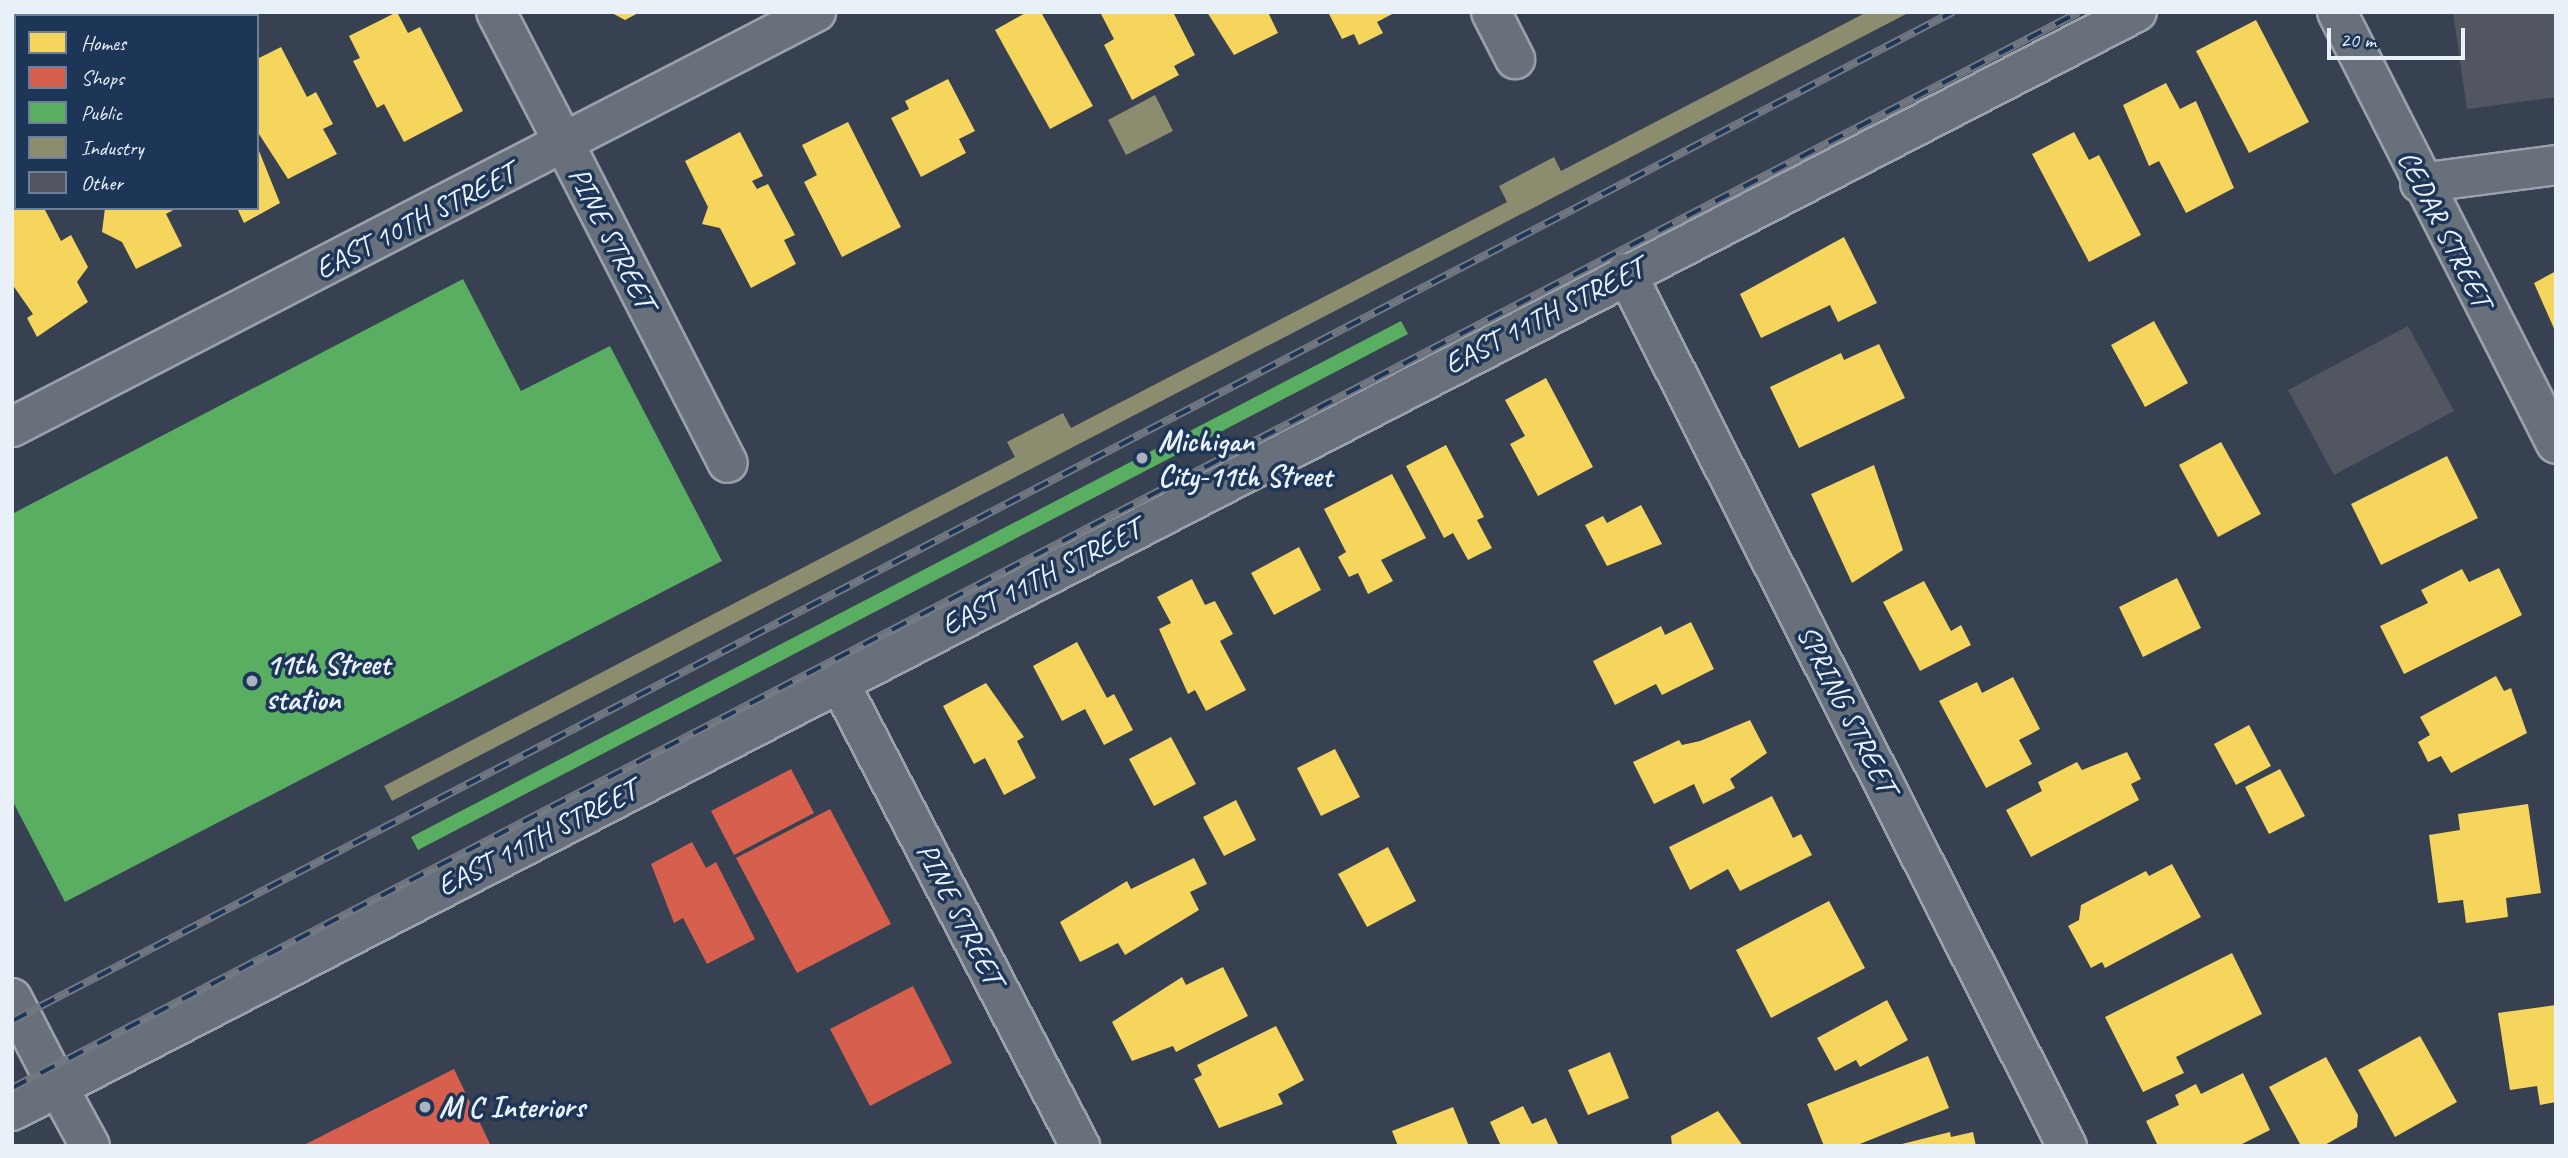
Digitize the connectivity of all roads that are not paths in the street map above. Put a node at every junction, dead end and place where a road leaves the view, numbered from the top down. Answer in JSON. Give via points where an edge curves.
{"nodes":[{"id":1,"x":496,"y":12,"type":"edge"},
{"id":2,"x":816,"y":12,"type":"edge"},
{"id":3,"x":1491,"y":12,"type":"edge"},
{"id":4,"x":2137,"y":12,"type":"edge"},
{"id":5,"x":2337,"y":12,"type":"edge"},
{"id":6,"x":1515,"y":59,"type":"dead end"},
{"id":7,"x":565,"y":145,"type":"junction"},
{"id":8,"x":2556,"y":165,"type":"edge"},
{"id":9,"x":2420,"y":183,"type":"junction"},
{"id":10,"x":1626,"y":273,"type":"junction"},
{"id":11,"x":12,"y":427,"type":"edge"},
{"id":12,"x":2556,"y":444,"type":"edge"},
{"id":13,"x":728,"y":463,"type":"dead end"},
{"id":14,"x":839,"y":682,"type":"junction"},
{"id":15,"x":12,"y":998,"type":"edge"},
{"id":16,"x":58,"y":1087,"type":"junction"},
{"id":17,"x":12,"y":1111,"type":"edge"},
{"id":18,"x":90,"y":1146,"type":"edge"},
{"id":19,"x":1080,"y":1146,"type":"edge"},
{"id":20,"x":2067,"y":1146,"type":"edge"}],
"edges":[{"from":1,"to":7,"type":"street","name":"PINE STREET"},
{"from":2,"to":7,"type":"street","name":"EAST 10TH STREET"},
{"from":3,"to":6,"type":"street"},
{"from":4,"to":10,"type":"street","name":"EAST 11TH STREET"},
{"from":5,"to":9,"type":"street","name":"CEDAR STREET"},
{"from":7,"to":11,"type":"street","name":"EAST 10TH STREET"},
{"from":7,"to":13,"type":"street","name":"PINE STREET"},
{"from":8,"to":9,"type":"street"},
{"from":9,"to":12,"type":"street","name":"CEDAR STREET"},
{"from":10,"to":14,"type":"street","name":"EAST 11TH STREET"},
{"from":10,"to":20,"type":"street","name":"SPRING STREET"},
{"from":14,"to":16,"type":"street","name":"EAST 11TH STREET"},
{"from":14,"to":19,"type":"street","name":"PINE STREET"},
{"from":15,"to":16,"type":"street"},
{"from":16,"to":17,"type":"street","name":"EAST 11TH STREET"},
{"from":16,"to":18,"type":"street"}]}
